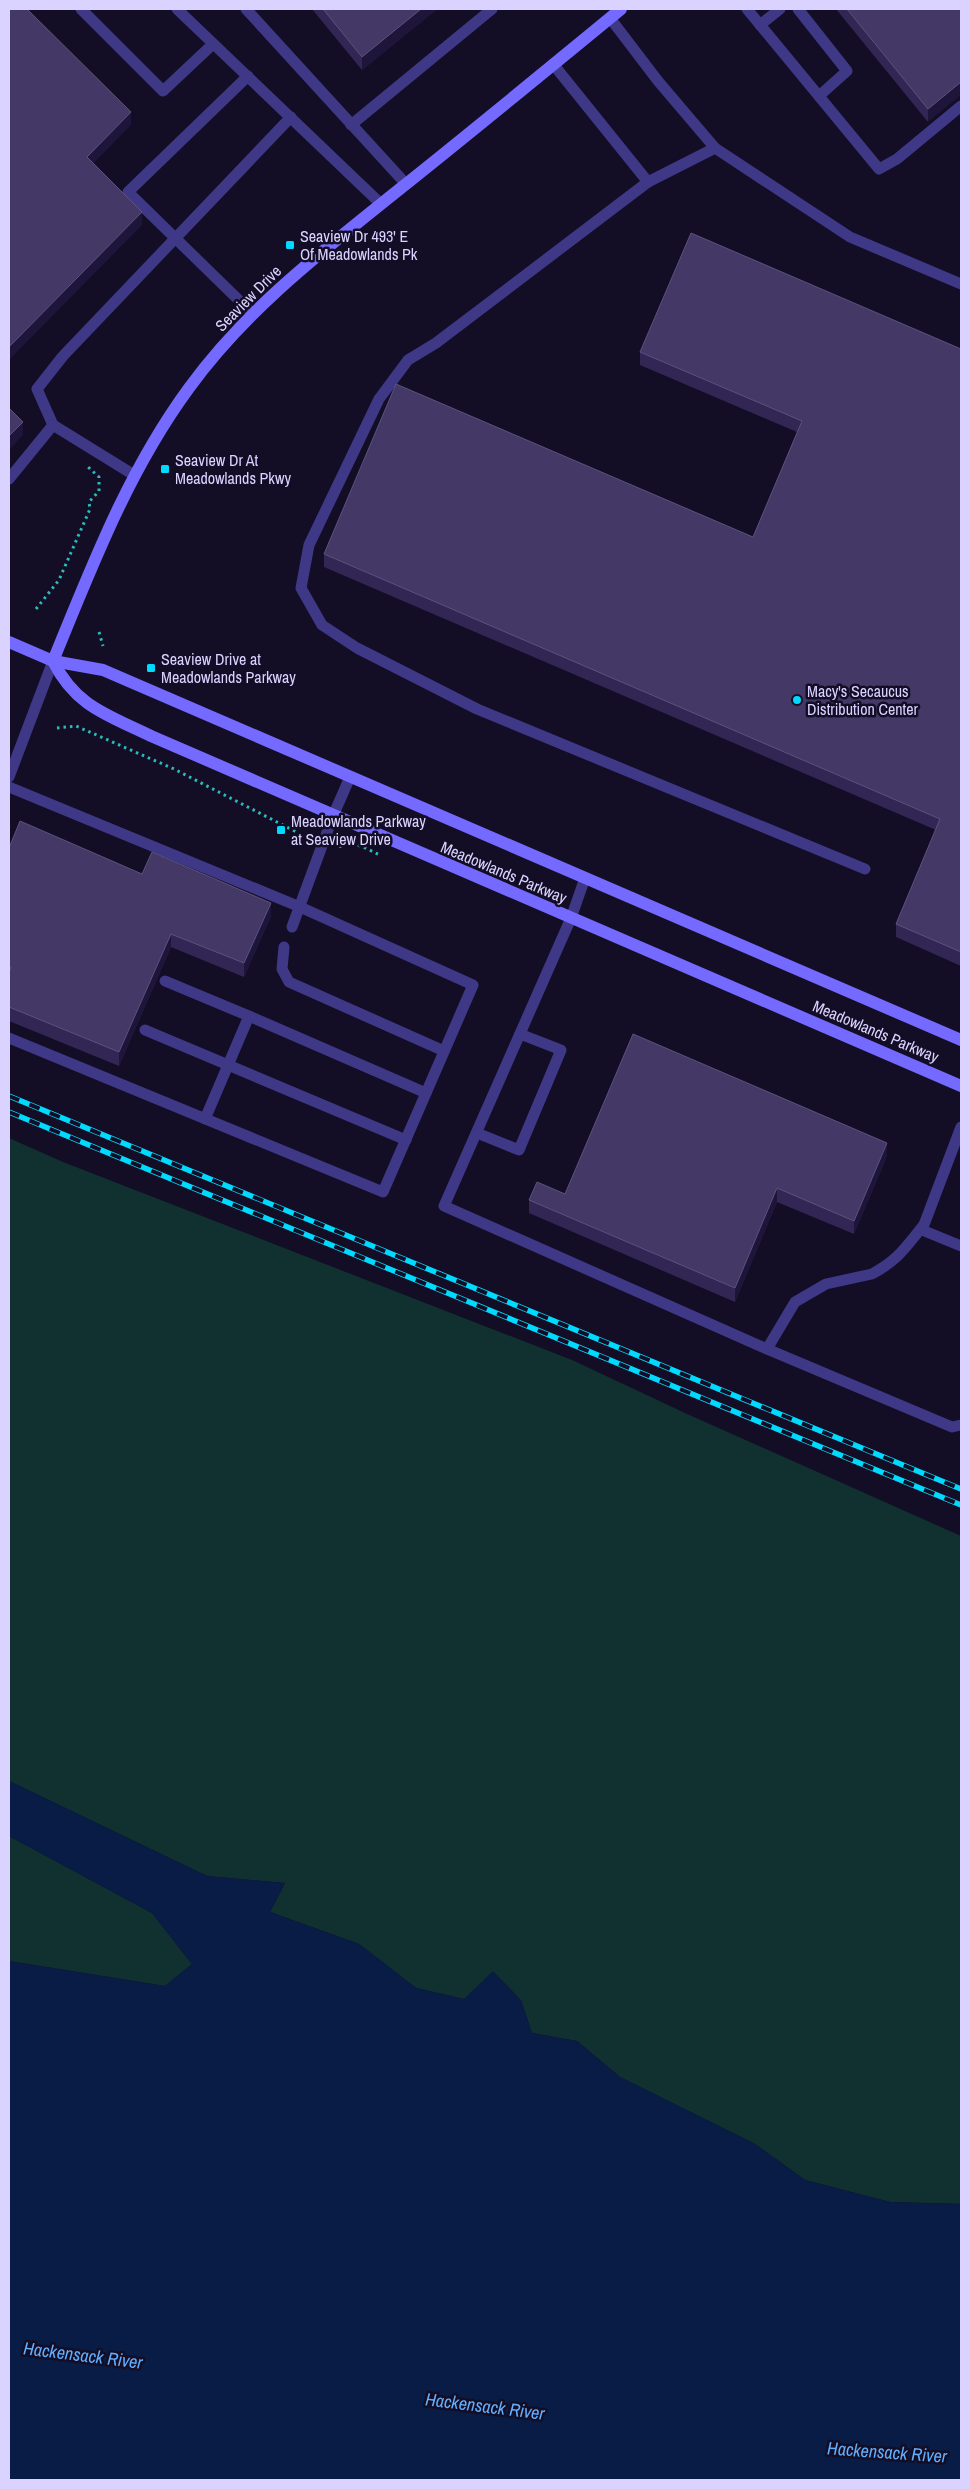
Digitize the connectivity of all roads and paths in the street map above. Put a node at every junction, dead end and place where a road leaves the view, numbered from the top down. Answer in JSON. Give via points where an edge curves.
{"nodes":[{"id":1,"x":81,"y":9,"type":"edge"},
{"id":2,"x":177,"y":9,"type":"edge"},
{"id":3,"x":246,"y":9,"type":"edge"},
{"id":4,"x":492,"y":9,"type":"edge"},
{"id":5,"x":621,"y":9,"type":"edge"},
{"id":6,"x":746,"y":9,"type":"edge"},
{"id":7,"x":780,"y":9,"type":"edge"},
{"id":8,"x":798,"y":9,"type":"edge"},
{"id":9,"x":610,"y":18,"type":"junction"},
{"id":10,"x":760,"y":25,"type":"junction"},
{"id":11,"x":213,"y":44,"type":"junction"},
{"id":12,"x":553,"y":64,"type":"junction"},
{"id":13,"x":248,"y":76,"type":"junction"},
{"id":14,"x":819,"y":96,"type":"junction"},
{"id":15,"x":961,"y":106,"type":"edge"},
{"id":16,"x":291,"y":118,"type":"junction"},
{"id":17,"x":351,"y":125,"type":"junction"},
{"id":18,"x":714,"y":148,"type":"junction"},
{"id":19,"x":648,"y":182,"type":"junction"},
{"id":20,"x":406,"y":184,"type":"junction"},
{"id":21,"x":381,"y":204,"type":"junction"},
{"id":22,"x":175,"y":239,"type":"junction"},
{"id":23,"x":961,"y":284,"type":"edge"},
{"id":24,"x":253,"y":314,"type":"junction"},
{"id":25,"x":54,"y":426,"type":"junction"},
{"id":26,"x":87,"y":466,"type":"dead end"},
{"id":27,"x":134,"y":475,"type":"junction"},
{"id":28,"x":9,"y":479,"type":"edge"},
{"id":29,"x":36,"y":610,"type":"dead end"},
{"id":30,"x":99,"y":632,"type":"dead end"},
{"id":31,"x":9,"y":642,"type":"edge"},
{"id":32,"x":103,"y":646,"type":"dead end"},
{"id":33,"x":53,"y":661,"type":"junction"},
{"id":34,"x":57,"y":728,"type":"dead end"},
{"id":35,"x":13,"y":751,"type":"edge"},
{"id":36,"x":9,"y":777,"type":"edge"},
{"id":37,"x":350,"y":777,"type":"junction"},
{"id":38,"x":9,"y":787,"type":"edge"},
{"id":39,"x":333,"y":816,"type":"junction"},
{"id":40,"x":313,"y":840,"type":"dead end"},
{"id":41,"x":334,"y":850,"type":"dead end"},
{"id":42,"x":389,"y":859,"type":"dead end"},
{"id":43,"x":865,"y":869,"type":"dead end"},
{"id":44,"x":585,"y":878,"type":"junction"},
{"id":45,"x":300,"y":907,"type":"junction"},
{"id":46,"x":571,"y":918,"type":"junction"},
{"id":47,"x":292,"y":927,"type":"dead end"},
{"id":48,"x":284,"y":947,"type":"dead end"},
{"id":49,"x":165,"y":981,"type":"dead end"},
{"id":50,"x":249,"y":1016,"type":"junction"},
{"id":51,"x":145,"y":1030,"type":"dead end"},
{"id":52,"x":520,"y":1034,"type":"junction"},
{"id":53,"x":9,"y":1038,"type":"edge"},
{"id":54,"x":961,"y":1040,"type":"edge"},
{"id":55,"x":444,"y":1051,"type":"junction"},
{"id":56,"x":229,"y":1065,"type":"junction"},
{"id":57,"x":961,"y":1086,"type":"edge"},
{"id":58,"x":426,"y":1093,"type":"junction"},
{"id":59,"x":205,"y":1119,"type":"junction"},
{"id":60,"x":961,"y":1127,"type":"edge"},
{"id":61,"x":477,"y":1133,"type":"junction"},
{"id":62,"x":406,"y":1140,"type":"junction"},
{"id":63,"x":923,"y":1226,"type":"junction"},
{"id":64,"x":961,"y":1246,"type":"edge"},
{"id":65,"x":767,"y":1350,"type":"junction"},
{"id":66,"x":961,"y":1425,"type":"edge"}],
"edges":[{"from":1,"to":11,"type":"lane","via":[[163,91]]},
{"from":2,"to":11,"type":"lane"},
{"from":3,"to":17,"type":"lane"},
{"from":4,"to":17,"type":"lane"},
{"from":5,"to":9,"type":"street","name":"Seaview Drive"},
{"from":6,"to":10,"type":"lane"},
{"from":7,"to":10,"type":"lane"},
{"from":8,"to":14,"type":"lane","via":[[847,71]]},
{"from":9,"to":12,"type":"street","name":"Seaview Drive"},
{"from":9,"to":18,"type":"lane"},
{"from":10,"to":14,"type":"lane"},
{"from":11,"to":13,"type":"lane"},
{"from":12,"to":19,"type":"lane"},
{"from":12,"to":20,"type":"street","name":"Seaview Drive"},
{"from":13,"to":16,"type":"lane"},
{"from":13,"to":22,"type":"lane","via":[[128,192]]},
{"from":14,"to":15,"type":"lane","via":[[879,169],[897,159]]},
{"from":16,"to":21,"type":"lane"},
{"from":16,"to":22,"type":"lane"},
{"from":17,"to":20,"type":"lane"},
{"from":18,"to":19,"type":"lane"},
{"from":18,"to":23,"type":"lane","via":[[850,237]]},
{"from":19,"to":43,"type":"lane","via":[[436,344],[408,360],[379,399],[309,544],[301,588],[322,625],[357,648],[477,708]]},
{"from":20,"to":21,"type":"street","name":"Seaview Drive"},
{"from":21,"to":24,"type":"street","name":"Seaview Drive"},
{"from":22,"to":24,"type":"lane"},
{"from":22,"to":25,"type":"lane","via":[[63,356],[37,389]]},
{"from":24,"to":27,"type":"street","name":"Seaview Drive","via":[[190,387]]},
{"from":25,"to":27,"type":"lane"},
{"from":25,"to":28,"type":"lane"},
{"from":26,"to":29,"type":"path","via":[[99,477],[99,491],[89,502],[90,509],[59,580]]},
{"from":27,"to":33,"type":"street","name":"Seaview Drive","via":[[97,553]]},
{"from":30,"to":32,"type":"path"},
{"from":31,"to":33,"type":"street","name":"Meadowlands Parkway"},
{"from":33,"to":35,"type":"lane"},
{"from":33,"to":37,"type":"street","name":"Meadowlands Parkway","via":[[103,670]]},
{"from":33,"to":39,"type":"street","name":"Meadowlands Parkway","via":[[73,693],[87,704],[194,757]]},
{"from":34,"to":40,"type":"path","via":[[76,726],[174,769]]},
{"from":35,"to":36,"type":"lane"},
{"from":37,"to":39,"type":"lane"},
{"from":37,"to":44,"type":"street","name":"Meadowlands Parkway"},
{"from":38,"to":45,"type":"lane"},
{"from":39,"to":45,"type":"lane"},
{"from":39,"to":46,"type":"street","name":"Meadowlands Parkway"},
{"from":41,"to":42,"type":"path","via":[[345,844],[354,844]]},
{"from":44,"to":46,"type":"lane"},
{"from":44,"to":54,"type":"street","name":"Meadowlands Parkway"},
{"from":45,"to":47,"type":"lane"},
{"from":45,"to":55,"type":"lane","via":[[473,985]]},
{"from":46,"to":52,"type":"lane"},
{"from":46,"to":57,"type":"street","name":"Meadowlands Parkway"},
{"from":48,"to":55,"type":"lane","via":[[282,969],[289,982]]},
{"from":49,"to":50,"type":"lane"},
{"from":50,"to":56,"type":"lane"},
{"from":50,"to":58,"type":"lane"},
{"from":51,"to":56,"type":"lane"},
{"from":52,"to":61,"type":"lane"},
{"from":52,"to":61,"type":"lane","via":[[561,1050],[519,1150]]},
{"from":53,"to":59,"type":"lane"},
{"from":55,"to":58,"type":"lane"},
{"from":56,"to":59,"type":"lane"},
{"from":56,"to":62,"type":"lane"},
{"from":58,"to":62,"type":"lane"},
{"from":59,"to":62,"type":"lane","via":[[383,1192]]},
{"from":60,"to":63,"type":"lane"},
{"from":61,"to":65,"type":"lane","via":[[444,1206]]},
{"from":63,"to":64,"type":"lane","via":[[922,1230]]},
{"from":63,"to":65,"type":"lane","via":[[895,1261],[872,1274],[826,1284],[795,1302]]},
{"from":65,"to":66,"type":"lane","via":[[952,1427]]}]}
